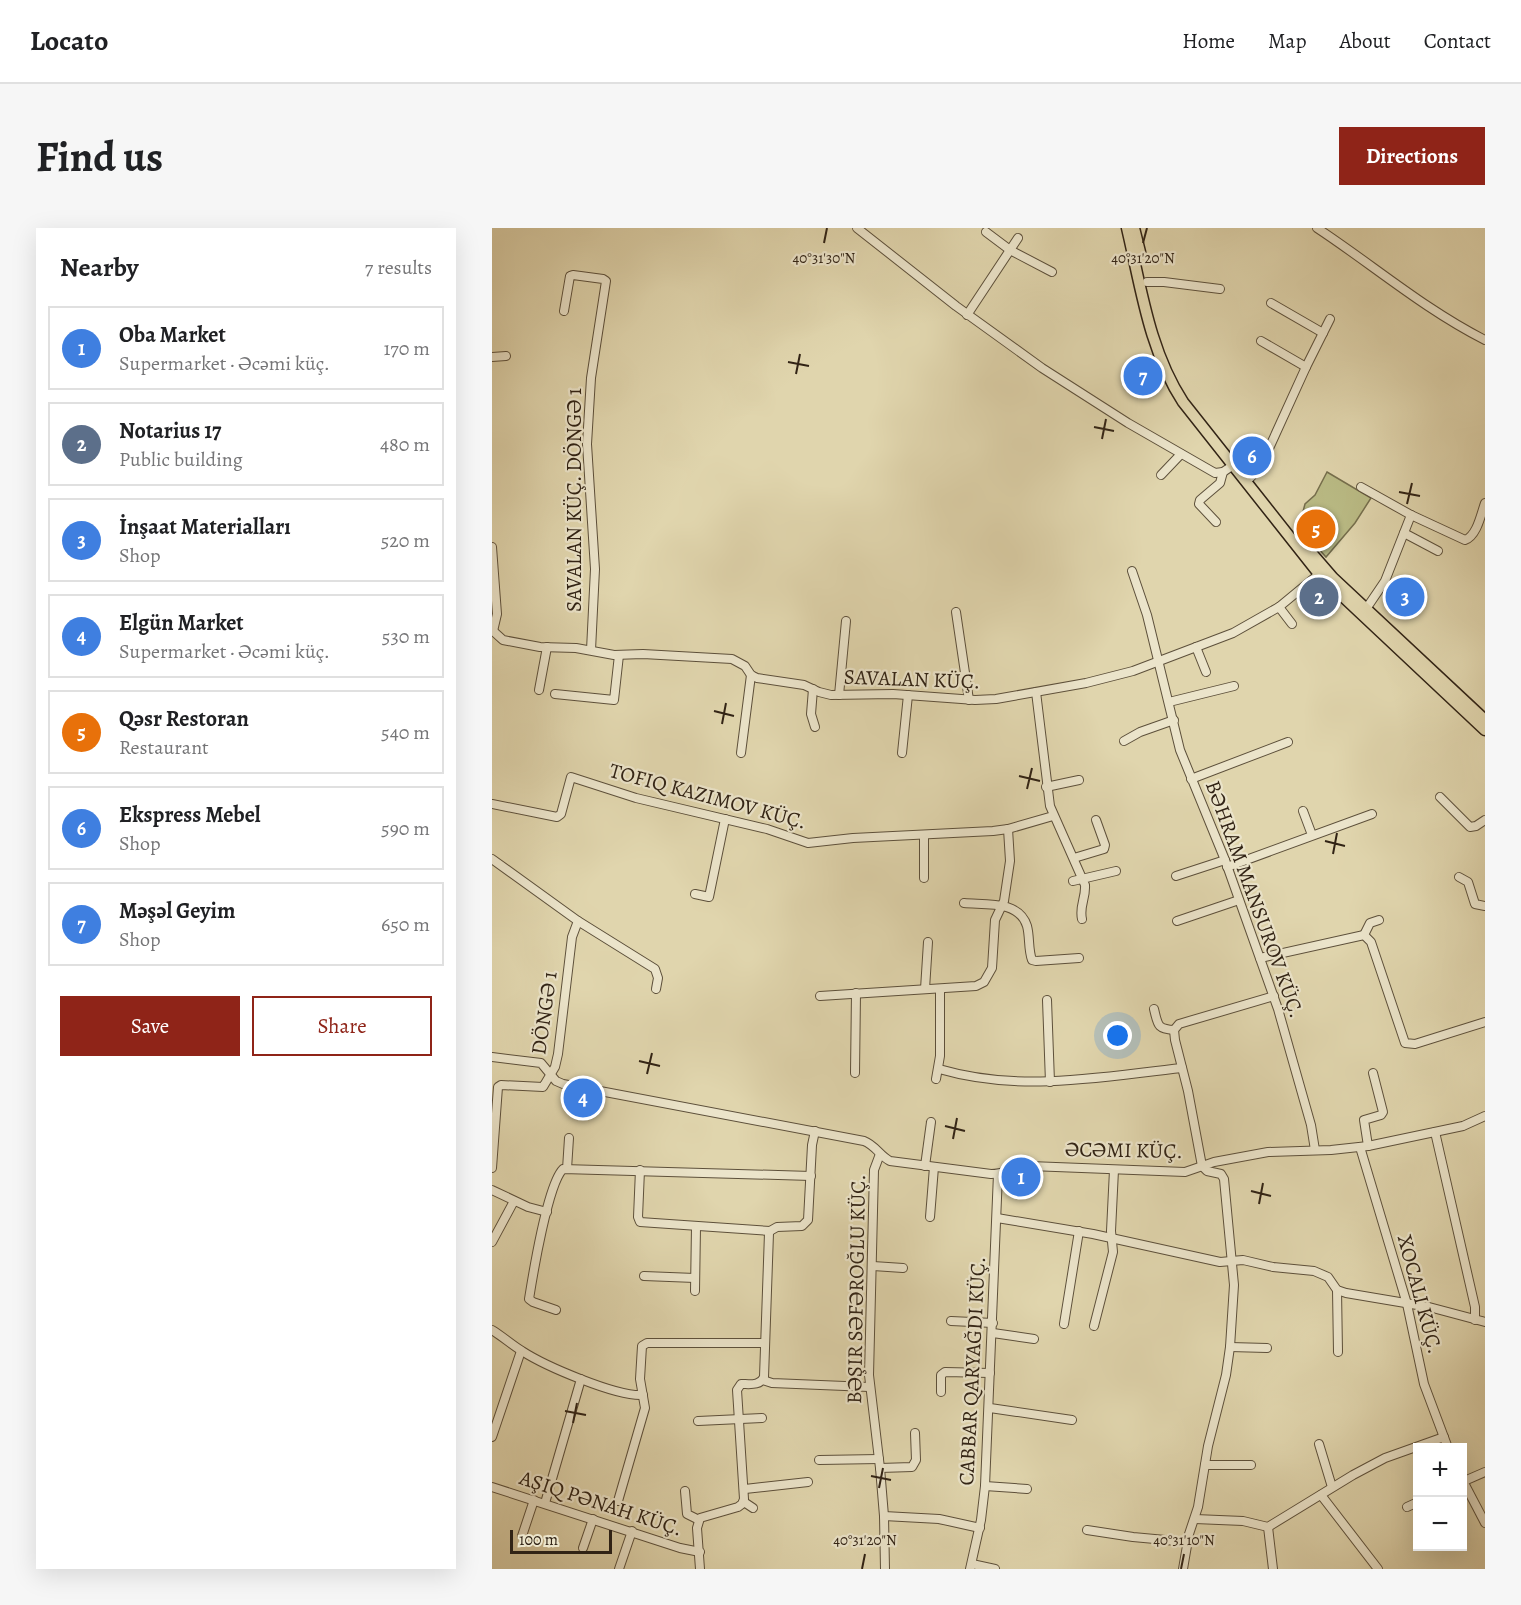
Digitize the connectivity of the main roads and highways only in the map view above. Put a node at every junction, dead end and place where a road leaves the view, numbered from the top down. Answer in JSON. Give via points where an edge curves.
{"nodes":[{"id":1,"x":1126,"y":228,"type":"edge"},
{"id":2,"x":1134,"y":228,"type":"edge"},
{"id":3,"x":1232,"y":466,"type":"junction"},
{"id":4,"x":1485,"y":720,"type":"edge"},
{"id":5,"x":1485,"y":730,"type":"edge"}],
"edges":[{"from":1,"to":3,"type":"main road","via":[[1155,346],[1166,373]]},
{"from":2,"to":3,"type":"main road","via":[[1161,343],[1172,369]]},
{"from":3,"to":4,"type":"main road","via":[[1251,477],[1323,568]]},
{"from":3,"to":5,"type":"main road","via":[[1319,574]]}]}
